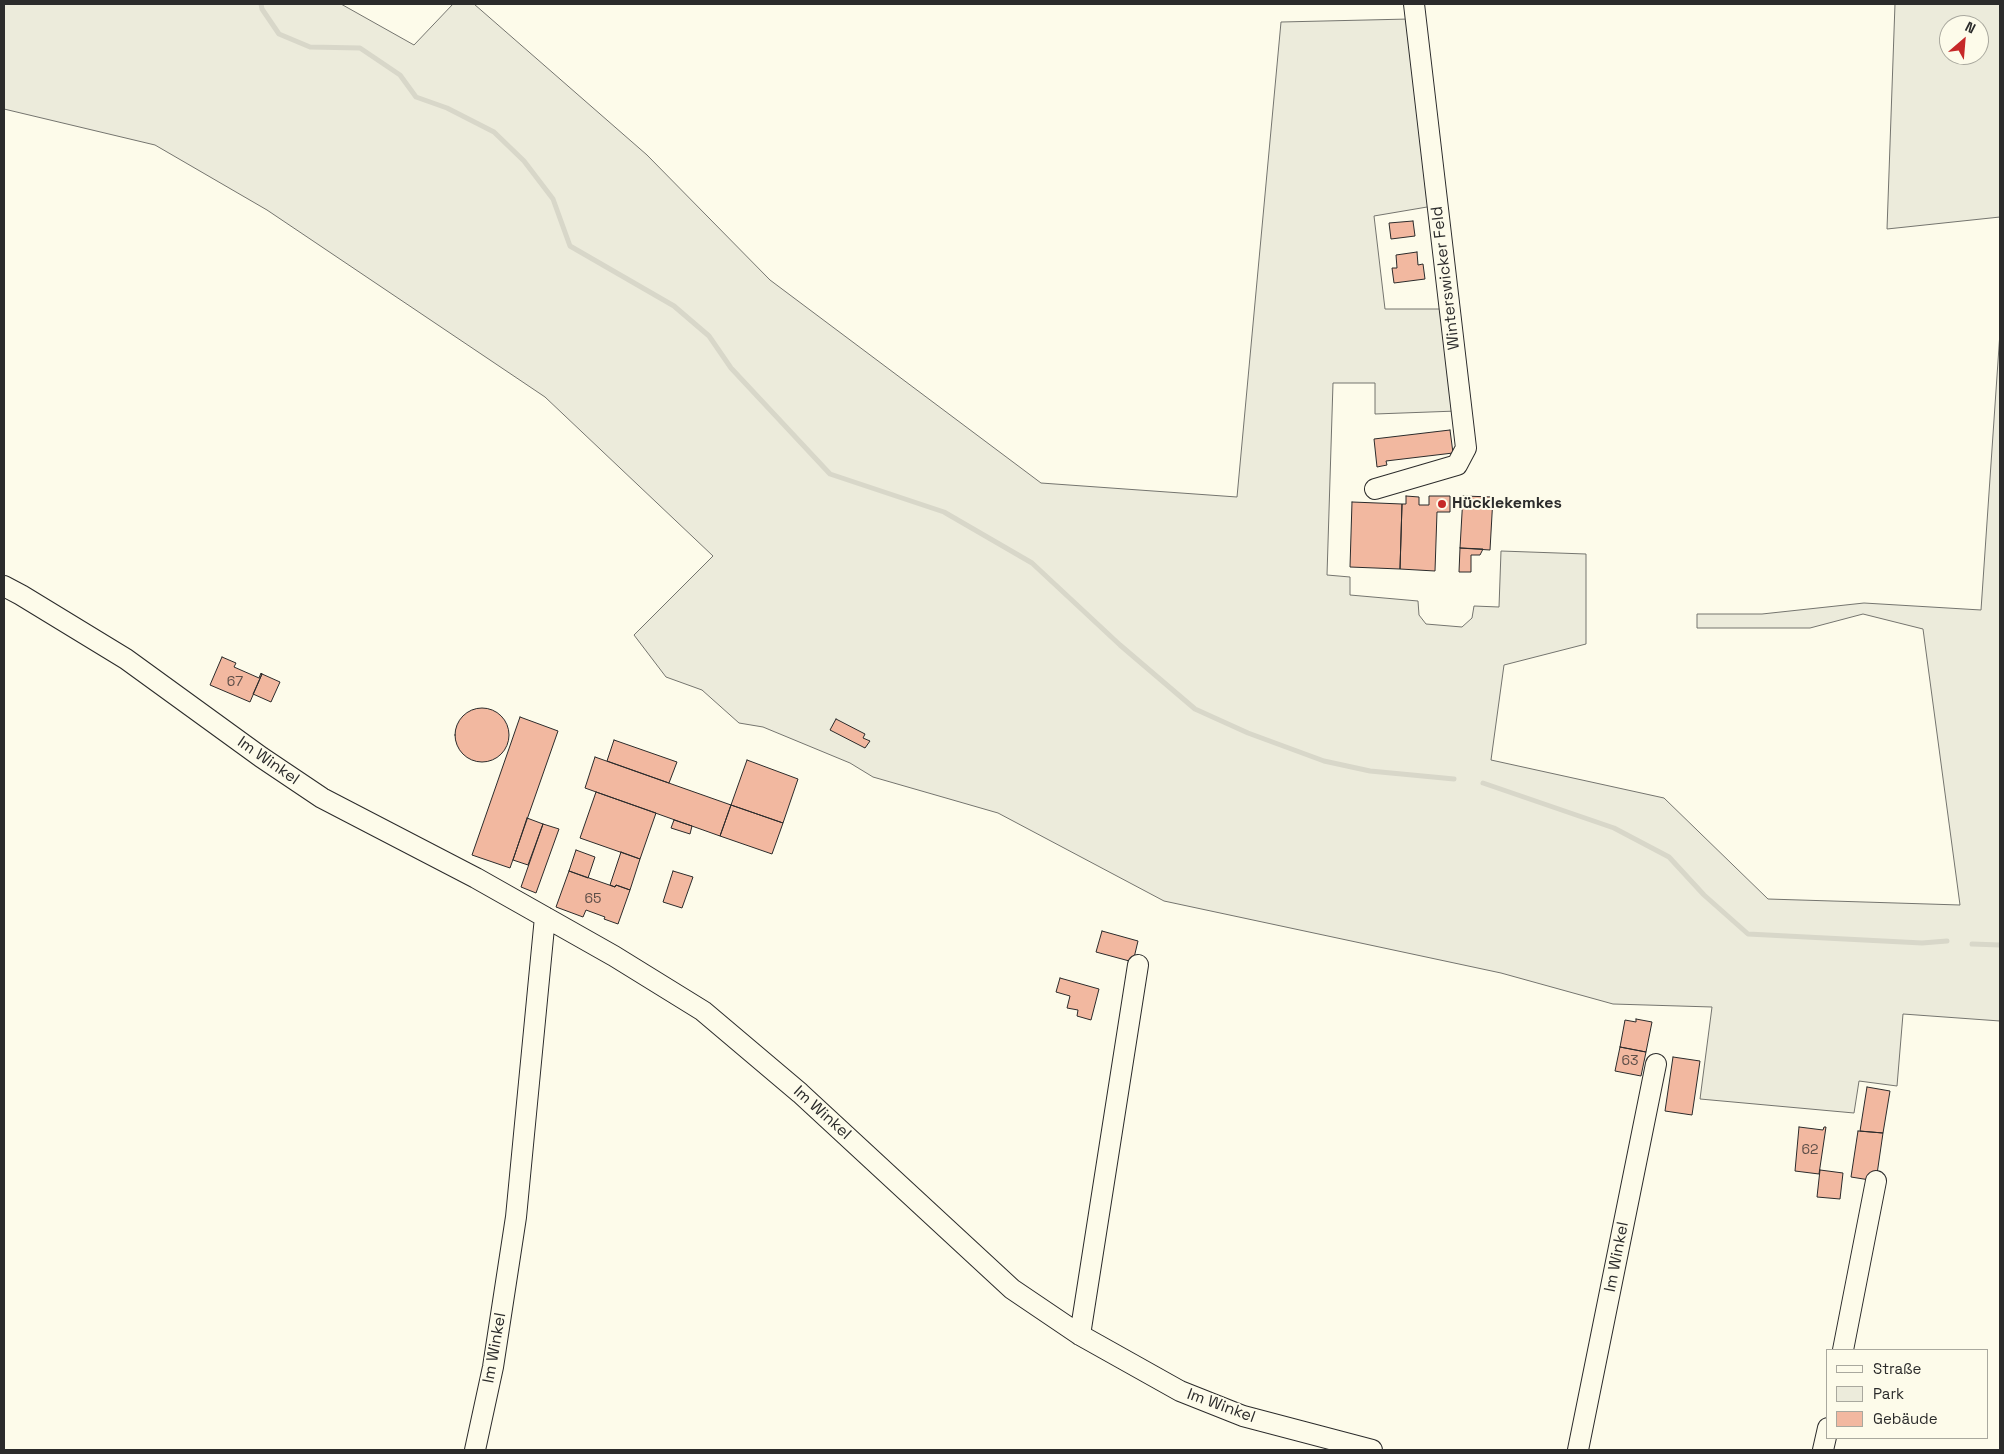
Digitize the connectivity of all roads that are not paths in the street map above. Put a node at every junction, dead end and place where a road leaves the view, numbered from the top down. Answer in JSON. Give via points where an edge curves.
{"nodes":[{"id":1,"x":1414,"y":4,"type":"edge"},
{"id":2,"x":1375,"y":489,"type":"dead end"},
{"id":3,"x":4,"y":586,"type":"edge"},
{"id":4,"x":545,"y":916,"type":"junction"},
{"id":5,"x":1138,"y":966,"type":"dead end"},
{"id":6,"x":1656,"y":1064,"type":"dead end"},
{"id":7,"x":1876,"y":1180,"type":"dead end"},
{"id":8,"x":1080,"y":1335,"type":"junction"},
{"id":9,"x":1843,"y":1349,"type":"edge"},
{"id":10,"x":475,"y":1450,"type":"edge"},
{"id":11,"x":1372,"y":1450,"type":"edge"},
{"id":12,"x":1578,"y":1450,"type":"edge"}],
"edges":[{"from":1,"to":2,"type":"street","name":"Winterswicker Feld","via":[[1466,448],[1457,465]]},
{"from":3,"to":4,"type":"street","name":"Im Winkel","via":[[126,660],[322,798]]},
{"from":4,"to":8,"type":"street","name":"Im Winkel","via":[[703,1011],[800,1093],[1012,1289]]},
{"from":4,"to":10,"type":"street","name":"Im Winkel","via":[[516,1216],[493,1368]]},
{"from":5,"to":8,"type":"street"},
{"from":6,"to":12,"type":"street","name":"Im Winkel"},
{"from":7,"to":9,"type":"street"},
{"from":8,"to":11,"type":"street","name":"Im Winkel","via":[[1180,1391],[1243,1416]]}]}
